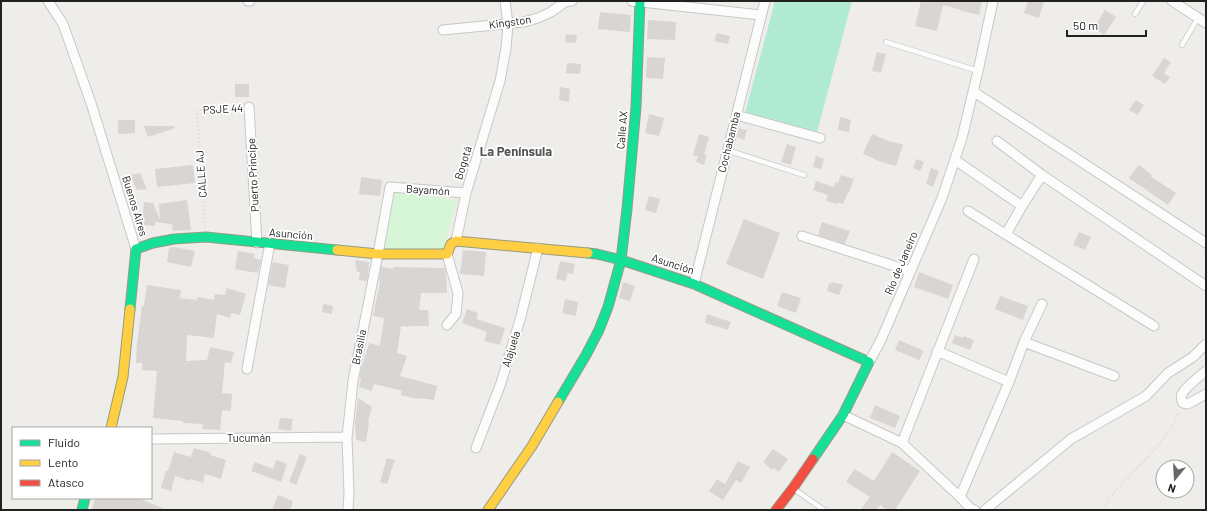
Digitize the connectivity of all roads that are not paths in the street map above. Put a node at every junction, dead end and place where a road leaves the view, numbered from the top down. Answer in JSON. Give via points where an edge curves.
{"nodes":[{"id":1,"x":48,"y":1,"type":"edge"},
{"id":2,"x":505,"y":1,"type":"edge"},
{"id":3,"x":567,"y":1,"type":"edge"},
{"id":4,"x":638,"y":1,"type":"edge"},
{"id":5,"x":765,"y":1,"type":"edge"},
{"id":6,"x":993,"y":1,"type":"edge"},
{"id":7,"x":1143,"y":1,"type":"edge"},
{"id":8,"x":1172,"y":1,"type":"edge"},
{"id":9,"x":1135,"y":14,"type":"dead end"},
{"id":10,"x":762,"y":15,"type":"junction"},
{"id":11,"x":1202,"y":20,"type":"edge"},
{"id":12,"x":508,"y":24,"type":"junction"},
{"id":13,"x":443,"y":30,"type":"dead end"},
{"id":14,"x":886,"y":42,"type":"dead end"},
{"id":15,"x":1182,"y":45,"type":"dead end"},
{"id":16,"x":978,"y":71,"type":"junction"},
{"id":17,"x":974,"y":92,"type":"junction"},
{"id":18,"x":249,"y":107,"type":"road end"},
{"id":19,"x":736,"y":115,"type":"junction"},
{"id":20,"x":820,"y":138,"type":"dead end"},
{"id":21,"x":997,"y":141,"type":"dead end"},
{"id":22,"x":727,"y":150,"type":"junction"},
{"id":23,"x":955,"y":160,"type":"junction"},
{"id":24,"x":804,"y":175,"type":"dead end"},
{"id":25,"x":1042,"y":175,"type":"junction"},
{"id":26,"x":390,"y":187,"type":"joint"},
{"id":27,"x":466,"y":193,"type":"junction"},
{"id":28,"x":1022,"y":206,"type":"junction"},
{"id":29,"x":968,"y":211,"type":"dead end"},
{"id":30,"x":1006,"y":234,"type":"junction"},
{"id":31,"x":802,"y":236,"type":"dead end"},
{"id":32,"x":456,"y":241,"type":"junction"},
{"id":33,"x":1206,"y":242,"type":"edge"},
{"id":34,"x":257,"y":243,"type":"junction"},
{"id":35,"x":270,"y":243,"type":"junction"},
{"id":36,"x":538,"y":248,"type":"junction"},
{"id":37,"x":136,"y":249,"type":"junction"},
{"id":38,"x":378,"y":254,"type":"junction"},
{"id":39,"x":447,"y":254,"type":"junction"},
{"id":40,"x":974,"y":259,"type":"dead end"},
{"id":41,"x":621,"y":260,"type":"junction"},
{"id":42,"x":910,"y":271,"type":"junction"},
{"id":43,"x":694,"y":284,"type":"junction"},
{"id":44,"x":1206,"y":286,"type":"edge"},
{"id":45,"x":1042,"y":304,"type":"dead end"},
{"id":46,"x":447,"y":325,"type":"dead end"},
{"id":47,"x":1154,"y":326,"type":"dead end"},
{"id":48,"x":1024,"y":342,"type":"junction"},
{"id":49,"x":1206,"y":344,"type":"edge"},
{"id":50,"x":938,"y":351,"type":"junction"},
{"id":51,"x":870,"y":362,"type":"junction"},
{"id":52,"x":247,"y":369,"type":"dead end"},
{"id":53,"x":1206,"y":371,"type":"edge"},
{"id":54,"x":1114,"y":376,"type":"dead end"},
{"id":55,"x":1009,"y":382,"type":"junction"},
{"id":56,"x":1206,"y":394,"type":"edge"},
{"id":57,"x":843,"y":415,"type":"junction"},
{"id":58,"x":111,"y":427,"type":"edge"},
{"id":59,"x":347,"y":437,"type":"junction"},
{"id":60,"x":152,"y":438,"type":"edge"},
{"id":61,"x":902,"y":443,"type":"junction"},
{"id":62,"x":476,"y":448,"type":"dead end"},
{"id":63,"x":793,"y":488,"type":"junction"},
{"id":64,"x":960,"y":497,"type":"junction"},
{"id":65,"x":86,"y":499,"type":"edge"},
{"id":66,"x":82,"y":510,"type":"edge"},
{"id":67,"x":348,"y":510,"type":"edge"},
{"id":68,"x":488,"y":510,"type":"edge"},
{"id":69,"x":776,"y":510,"type":"edge"},
{"id":70,"x":824,"y":510,"type":"edge"},
{"id":71,"x":974,"y":510,"type":"edge"},
{"id":72,"x":985,"y":510,"type":"edge"}],
"edges":[{"from":1,"to":37,"type":"street","name":"Buenos Aires","via":[[63,24],[91,103]]},
{"from":2,"to":12,"type":"street","name":"Bogotá"},
{"from":3,"to":12,"type":"street","name":"Kingston","via":[[538,18]]},
{"from":4,"to":10,"type":"street"},
{"from":4,"to":41,"type":"street","name":"Calle AX","via":[[636,107]]},
{"from":5,"to":10,"type":"street","name":"Cochabamba"},
{"from":6,"to":16,"type":"street","name":"Río de Janeiro"},
{"from":7,"to":9,"type":"lane"},
{"from":8,"to":11,"type":"street"},
{"from":10,"to":19,"type":"street","name":"Cochabamba"},
{"from":11,"to":15,"type":"lane"},
{"from":12,"to":13,"type":"street","name":"Kingston"},
{"from":12,"to":27,"type":"street","name":"Bogotá","via":[[500,80]]},
{"from":14,"to":16,"type":"lane"},
{"from":16,"to":17,"type":"street","name":"Río de Janeiro"},
{"from":17,"to":23,"type":"street","name":"Río de Janeiro"},
{"from":17,"to":33,"type":"street"},
{"from":18,"to":34,"type":"street","name":"Puerto Principe"},
{"from":19,"to":20,"type":"street"},
{"from":19,"to":22,"type":"street","name":"Cochabamba"},
{"from":21,"to":25,"type":"street"},
{"from":22,"to":24,"type":"lane"},
{"from":22,"to":43,"type":"street","name":"Cochabamba"},
{"from":23,"to":28,"type":"street"},
{"from":23,"to":42,"type":"street","name":"Río de Janeiro","via":[[942,198]]},
{"from":25,"to":28,"type":"street"},
{"from":25,"to":44,"type":"street"},
{"from":26,"to":27,"type":"street","name":"Bayamón"},
{"from":26,"to":38,"type":"street","name":"Brasilia"},
{"from":27,"to":32,"type":"street","name":"Bogotá"},
{"from":28,"to":30,"type":"street"},
{"from":29,"to":30,"type":"street"},
{"from":30,"to":47,"type":"street"},
{"from":31,"to":42,"type":"street"},
{"from":32,"to":36,"type":"street","name":"Asunción"},
{"from":32,"to":39,"type":"street","name":"Bogotá","via":[[450,244]]},
{"from":34,"to":35,"type":"street","name":"Asunción"},
{"from":34,"to":37,"type":"street","name":"Asunción","via":[[206,237],[174,239]]},
{"from":35,"to":38,"type":"street","name":"Asunción"},
{"from":35,"to":52,"type":"street"},
{"from":36,"to":41,"type":"street","name":"Asunción","via":[[597,254]]},
{"from":36,"to":62,"type":"street","name":"Alajuela","via":[[501,383]]},
{"from":37,"to":58,"type":"street","name":"Buenos Aires","via":[[123,377]]},
{"from":38,"to":39,"type":"street","name":"Asunción"},
{"from":38,"to":59,"type":"street","name":"Brasilia","via":[[353,380]]},
{"from":39,"to":46,"type":"street","via":[[458,293],[456,314]]},
{"from":40,"to":50,"type":"street"},
{"from":41,"to":43,"type":"street","name":"Asunción"},
{"from":41,"to":68,"type":"street","name":"Calle AX","via":[[608,307],[586,356],[532,446]]},
{"from":42,"to":51,"type":"street","name":"Río de Janeiro"},
{"from":43,"to":51,"type":"street","name":"Asunción"},
{"from":45,"to":48,"type":"street"},
{"from":48,"to":54,"type":"street"},
{"from":48,"to":55,"type":"street"},
{"from":49,"to":72,"type":"street","via":[[1193,357],[1168,373],[1146,396],[1070,440]]},
{"from":50,"to":55,"type":"street"},
{"from":50,"to":61,"type":"street"},
{"from":51,"to":57,"type":"street","name":"Río de Janeiro"},
{"from":53,"to":56,"type":"street","via":[[1191,384],[1181,398],[1183,404],[1188,404]]},
{"from":55,"to":64,"type":"street"},
{"from":57,"to":61,"type":"street"},
{"from":57,"to":63,"type":"street","name":"Río de Janeiro"},
{"from":59,"to":60,"type":"street","name":"Tucumán"},
{"from":59,"to":67,"type":"street","name":"Brasilia"},
{"from":61,"to":64,"type":"street"},
{"from":63,"to":69,"type":"street","name":"Río de Janeiro"},
{"from":63,"to":70,"type":"lane"},
{"from":64,"to":71,"type":"street"},
{"from":65,"to":66,"type":"street"}]}
